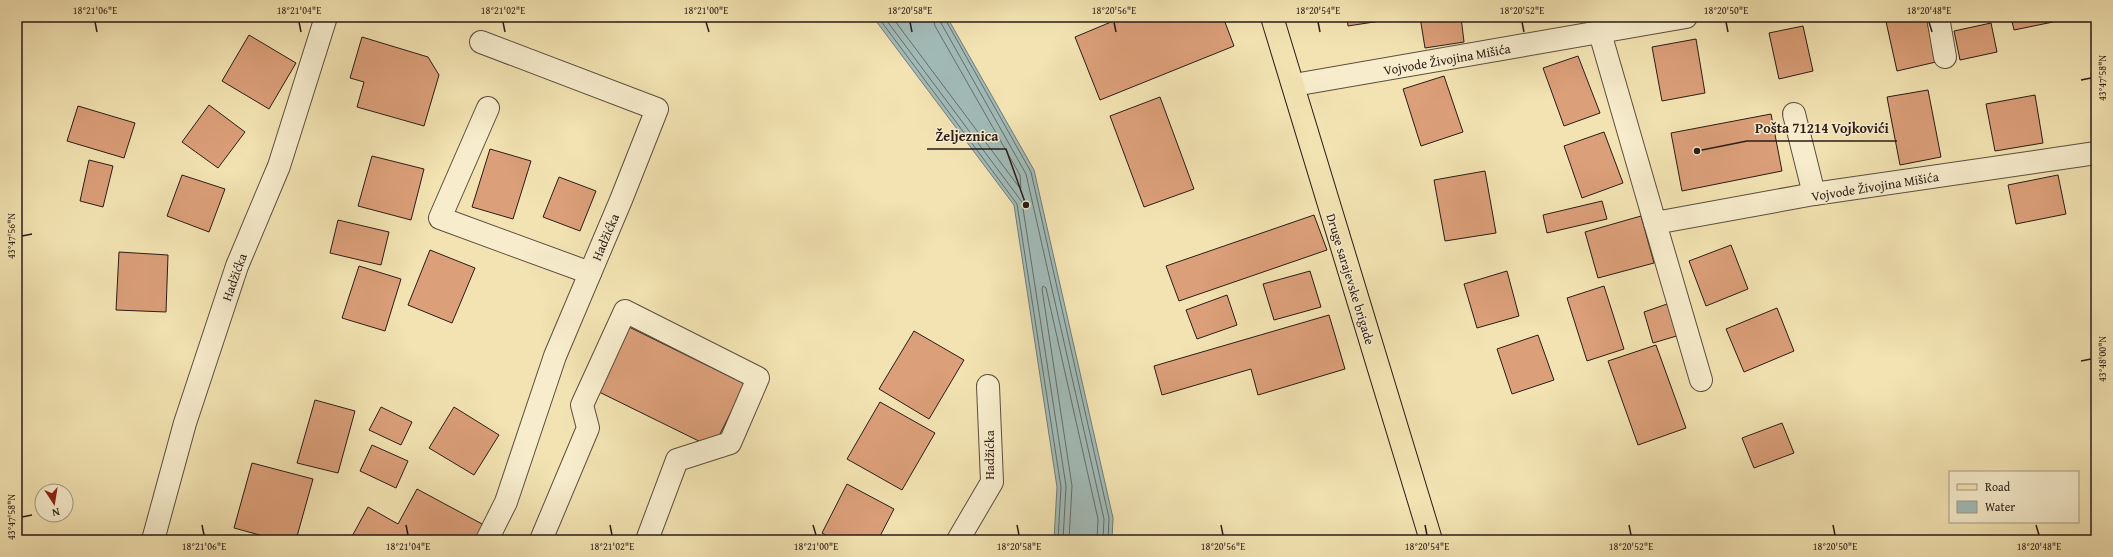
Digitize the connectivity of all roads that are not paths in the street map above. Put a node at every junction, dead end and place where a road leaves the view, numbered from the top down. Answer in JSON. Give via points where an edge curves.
{"nodes":[{"id":1,"x":326,"y":17,"type":"edge"},
{"id":2,"x":1272,"y":17,"type":"edge"},
{"id":3,"x":1686,"y":17,"type":"edge"},
{"id":4,"x":1938,"y":17,"type":"edge"},
{"id":5,"x":1643,"y":21,"type":"edge"},
{"id":6,"x":1600,"y":33,"type":"junction"},
{"id":7,"x":481,"y":42,"type":"dead end"},
{"id":8,"x":1945,"y":57,"type":"dead end"},
{"id":9,"x":1294,"y":85,"type":"junction"},
{"id":10,"x":488,"y":108,"type":"dead end"},
{"id":11,"x":1794,"y":114,"type":"dead end"},
{"id":12,"x":2096,"y":153,"type":"edge"},
{"id":13,"x":1814,"y":194,"type":"junction"},
{"id":14,"x":1655,"y":223,"type":"junction"},
{"id":15,"x":590,"y":273,"type":"junction"},
{"id":16,"x":1701,"y":380,"type":"dead end"},
{"id":17,"x":988,"y":386,"type":"dead end"},
{"id":18,"x":154,"y":540,"type":"edge"},
{"id":19,"x":487,"y":540,"type":"edge"},
{"id":20,"x":541,"y":540,"type":"edge"},
{"id":21,"x":647,"y":540,"type":"edge"},
{"id":22,"x":958,"y":540,"type":"edge"},
{"id":23,"x":1431,"y":540,"type":"edge"}],
"edges":[{"from":1,"to":18,"type":"street","name":"Hadžićka","via":[[279,166],[234,273],[186,422]]},
{"from":2,"to":9,"type":"main road","name":"Druge sarajevske brigade"},
{"from":3,"to":5,"type":"street","name":"Vojvode Živojina Mišića"},
{"from":4,"to":8,"type":"street"},
{"from":5,"to":6,"type":"street","name":"Vojvode Živojina Mišića"},
{"from":6,"to":9,"type":"street","name":"Vojvode Živojina Mišića"},
{"from":6,"to":14,"type":"street"},
{"from":7,"to":15,"type":"street","name":"Hadžićka","via":[[657,109]]},
{"from":9,"to":23,"type":"main road","name":"Druge sarajevske brigade"},
{"from":10,"to":15,"type":"street","via":[[440,218]]},
{"from":11,"to":13,"type":"street"},
{"from":12,"to":13,"type":"street","name":"Vojvode Živojina Mišića"},
{"from":13,"to":14,"type":"street","name":"Vojvode Živojina Mišića"},
{"from":14,"to":16,"type":"street"},
{"from":15,"to":19,"type":"street","name":"Hadžićka","via":[[555,356],[506,502]]},
{"from":17,"to":22,"type":"street","name":"Hadžićka","via":[[992,482]]},
{"from":20,"to":21,"type":"street","via":[[588,428],[582,405],[625,311],[758,378],[730,443],[677,460]]}]}
